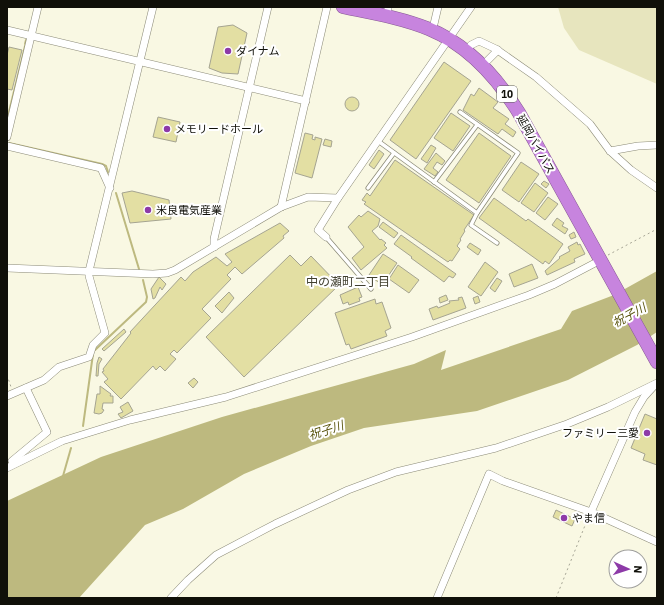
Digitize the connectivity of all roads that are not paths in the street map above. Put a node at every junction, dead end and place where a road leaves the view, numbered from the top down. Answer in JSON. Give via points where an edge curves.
{"nodes":[{"id":1,"x":38,"y":7,"type":"edge"},
{"id":2,"x":153,"y":7,"type":"edge"},
{"id":3,"x":268,"y":7,"type":"edge"},
{"id":4,"x":327,"y":7,"type":"edge"},
{"id":5,"x":343,"y":7,"type":"edge"},
{"id":6,"x":438,"y":7,"type":"edge"},
{"id":7,"x":471,"y":7,"type":"edge"},
{"id":8,"x":385,"y":8,"type":"edge"},
{"id":9,"x":434,"y":24,"type":"junction"},
{"id":10,"x":7,"y":30,"type":"edge"},
{"id":11,"x":30,"y":36,"type":"junction"},
{"id":12,"x":451,"y":36,"type":"junction"},
{"id":13,"x":471,"y":45,"type":"junction"},
{"id":14,"x":498,"y":50,"type":"junction"},
{"id":15,"x":488,"y":60,"type":"junction"},
{"id":16,"x":140,"y":62,"type":"junction"},
{"id":17,"x":249,"y":87,"type":"junction"},
{"id":18,"x":306,"y":101,"type":"junction"},
{"id":19,"x":460,"y":112,"type":"dead end"},
{"id":20,"x":477,"y":125,"type":"junction"},
{"id":21,"x":7,"y":137,"type":"edge"},
{"id":22,"x":378,"y":141,"type":"junction"},
{"id":23,"x":657,"y":144,"type":"edge"},
{"id":24,"x":7,"y":146,"type":"edge"},
{"id":25,"x":610,"y":151,"type":"junction"},
{"id":26,"x":394,"y":153,"type":"junction"},
{"id":27,"x":434,"y":182,"type":"junction"},
{"id":28,"x":110,"y":188,"type":"junction"},
{"id":29,"x":368,"y":188,"type":"dead end"},
{"id":30,"x":657,"y":188,"type":"edge"},
{"id":31,"x":338,"y":198,"type":"junction"},
{"id":32,"x":281,"y":207,"type":"junction"},
{"id":33,"x":477,"y":213,"type":"junction"},
{"id":34,"x":326,"y":237,"type":"joint"},
{"id":35,"x":496,"y":244,"type":"dead end"},
{"id":36,"x":214,"y":247,"type":"junction"},
{"id":37,"x":603,"y":259,"type":"junction"},
{"id":38,"x":7,"y":268,"type":"edge"},
{"id":39,"x":89,"y":271,"type":"junction"},
{"id":40,"x":371,"y":289,"type":"dead end"},
{"id":41,"x":657,"y":347,"type":"edge"},
{"id":42,"x":657,"y":362,"type":"edge"},
{"id":43,"x":657,"y":383,"type":"edge"},
{"id":44,"x":26,"y":388,"type":"junction"},
{"id":45,"x":10,"y":395,"type":"edge"},
{"id":46,"x":7,"y":464,"type":"edge"},
{"id":47,"x":7,"y":468,"type":"edge"},
{"id":48,"x":591,"y":512,"type":"junction"},
{"id":49,"x":657,"y":542,"type":"edge"},
{"id":50,"x":171,"y":598,"type":"edge"},
{"id":51,"x":437,"y":598,"type":"edge"}],
"edges":[{"from":1,"to":11,"type":"street"},
{"from":2,"to":16,"type":"street"},
{"from":3,"to":17,"type":"street"},
{"from":4,"to":18,"type":"street"},
{"from":5,"to":12,"type":"highway","name":"延岡バイパス","number":"10","via":[[404,20]]},
{"from":6,"to":9,"type":"street"},
{"from":7,"to":12,"type":"street"},
{"from":8,"to":9,"type":"highway","name":"延岡バイパス","number":"10"},
{"from":9,"to":12,"type":"highway","name":"延岡バイパス","number":"10"},
{"from":10,"to":11,"type":"street"},
{"from":11,"to":16,"type":"street"},
{"from":11,"to":21,"type":"street"},
{"from":12,"to":13,"type":"highway","name":"延岡バイパス","number":"10"},
{"from":12,"to":22,"type":"street"},
{"from":12,"to":37,"type":"highway","name":"延岡バイパス","number":"10","via":[[493,77],[509,98]]},
{"from":13,"to":14,"type":"street","via":[[479,41]]},
{"from":13,"to":15,"type":"highway","name":"延岡バイパス","number":"10"},
{"from":14,"to":15,"type":"street"},
{"from":14,"to":25,"type":"street","via":[[536,77],[575,110],[590,124]]},
{"from":15,"to":37,"type":"highway","name":"延岡バイパス","number":"10","via":[[519,98]]},
{"from":16,"to":17,"type":"street"},
{"from":16,"to":28,"type":"street"},
{"from":17,"to":18,"type":"street"},
{"from":17,"to":36,"type":"street"},
{"from":18,"to":32,"type":"street"},
{"from":19,"to":20,"type":"lane"},
{"from":20,"to":27,"type":"lane"},
{"from":20,"to":33,"type":"lane","via":[[518,153]]},
{"from":22,"to":26,"type":"lane"},
{"from":22,"to":31,"type":"street"},
{"from":23,"to":25,"type":"street"},
{"from":24,"to":28,"type":"street","via":[[101,168]]},
{"from":25,"to":30,"type":"street"},
{"from":26,"to":27,"type":"lane"},
{"from":26,"to":29,"type":"lane"},
{"from":27,"to":33,"type":"lane"},
{"from":28,"to":39,"type":"street"},
{"from":31,"to":32,"type":"street","via":[[308,197]]},
{"from":31,"to":34,"type":"street","via":[[318,230]]},
{"from":32,"to":36,"type":"street"},
{"from":33,"to":35,"type":"lane","via":[[471,225]]},
{"from":34,"to":40,"type":"lane"},
{"from":36,"to":39,"type":"street","via":[[167,273]]},
{"from":37,"to":41,"type":"highway","name":"延岡バイパス","number":"10"},
{"from":37,"to":42,"type":"highway","name":"延岡バイパス","number":"10"},
{"from":37,"to":47,"type":"street","via":[[529,295],[412,338],[226,397],[130,420],[62,441]]},
{"from":38,"to":39,"type":"street"},
{"from":39,"to":44,"type":"street","via":[[105,333],[93,345],[89,357],[59,366],[44,380]]},
{"from":43,"to":48,"type":"street","via":[[635,412]]},
{"from":43,"to":50,"type":"street","via":[[608,407],[560,426],[496,448],[396,472],[348,490],[216,555]]},
{"from":44,"to":45,"type":"street"},
{"from":44,"to":46,"type":"street","via":[[47,432]]},
{"from":48,"to":49,"type":"street"},
{"from":48,"to":51,"type":"street","via":[[489,474]]}]}
